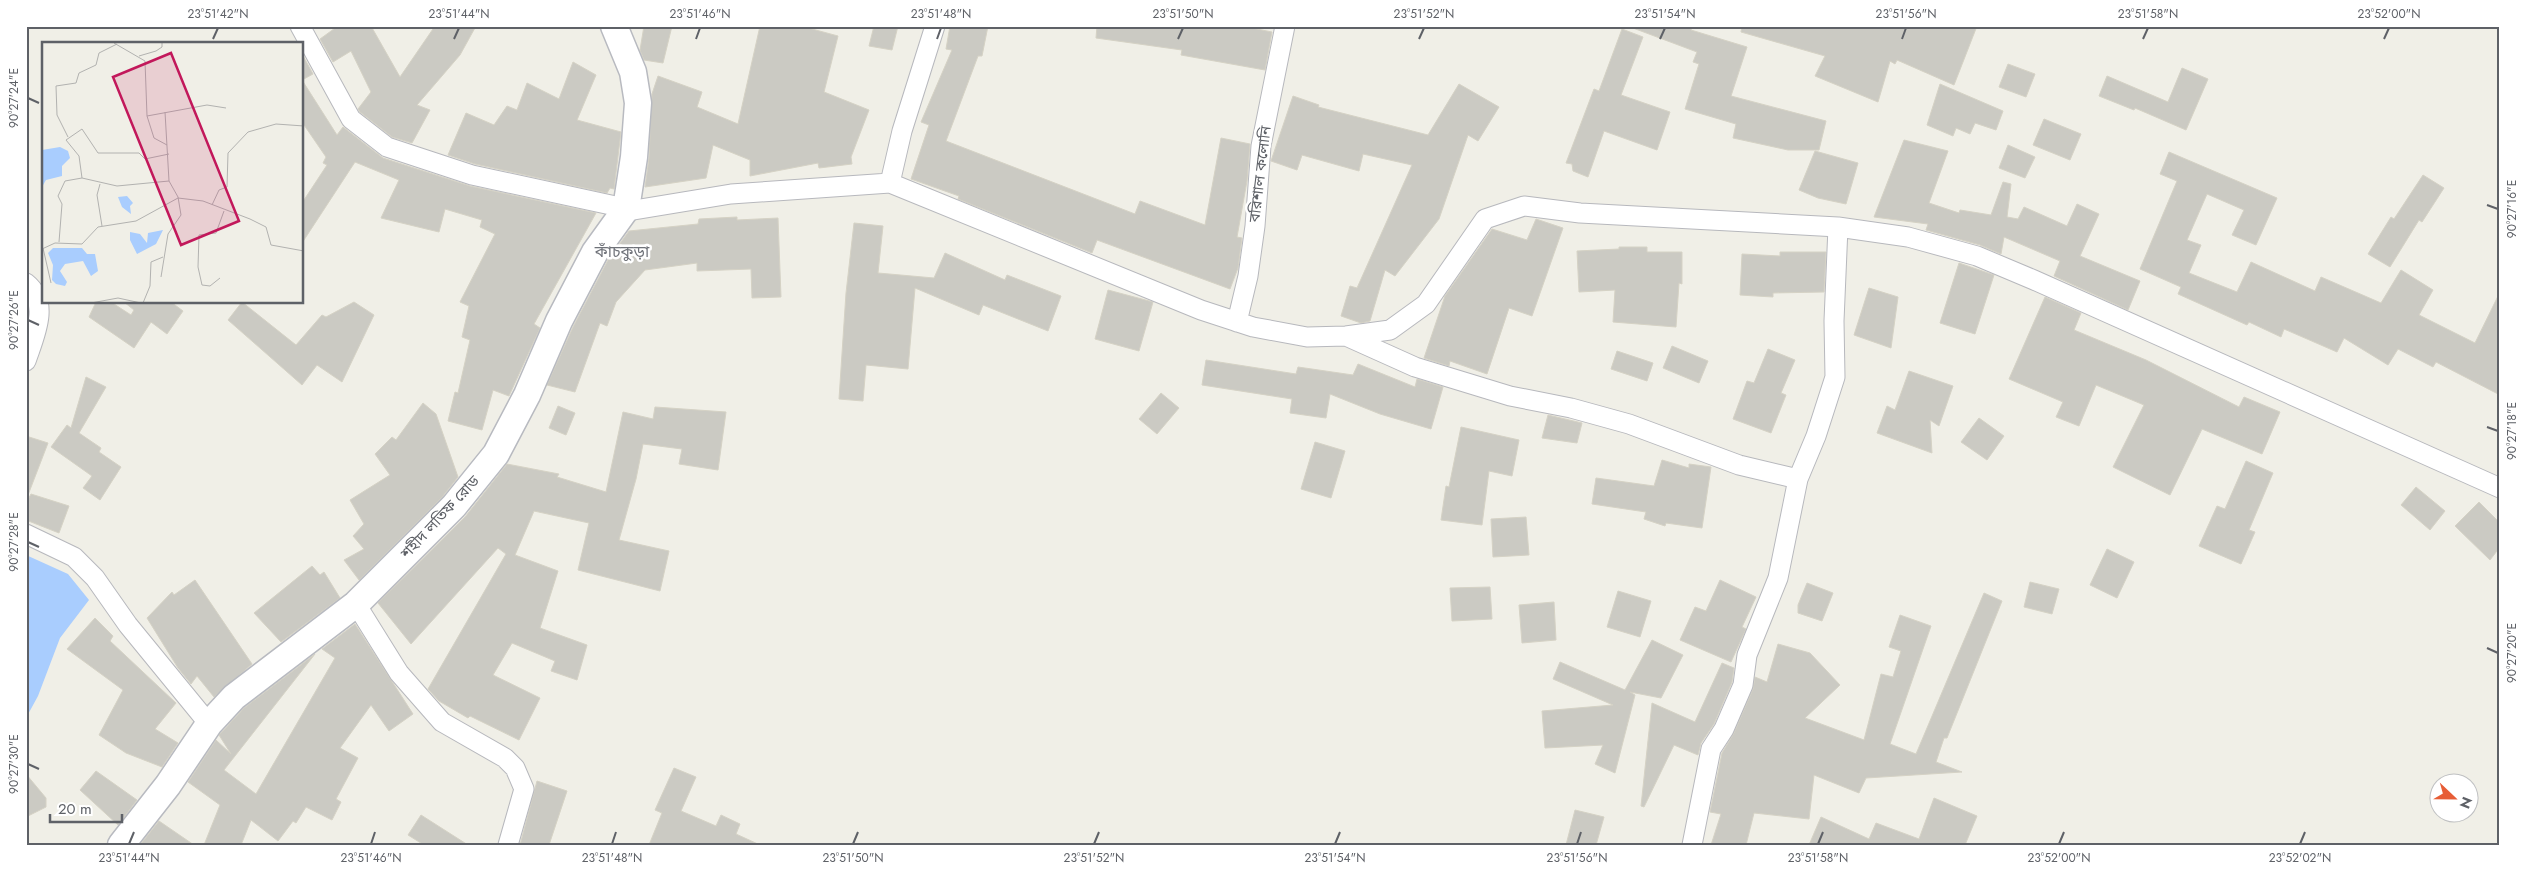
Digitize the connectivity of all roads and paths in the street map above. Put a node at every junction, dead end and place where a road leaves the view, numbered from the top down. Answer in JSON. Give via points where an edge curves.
{"nodes":[{"id":1,"x":300,"y":26,"type":"edge"},
{"id":2,"x":614,"y":26,"type":"edge"},
{"id":3,"x":935,"y":26,"type":"edge"},
{"id":4,"x":1285,"y":26,"type":"edge"},
{"id":5,"x":890,"y":182,"type":"junction"},
{"id":6,"x":626,"y":209,"type":"junction"},
{"id":7,"x":1838,"y":227,"type":"junction"},
{"id":8,"x":26,"y":283,"type":"edge"},
{"id":9,"x":1237,"y":322,"type":"junction"},
{"id":10,"x":1346,"y":336,"type":"junction"},
{"id":11,"x":26,"y":361,"type":"edge"},
{"id":12,"x":1798,"y":479,"type":"junction"},
{"id":13,"x":2500,"y":488,"type":"edge"},
{"id":14,"x":26,"y":534,"type":"edge"},
{"id":15,"x":356,"y":604,"type":"junction"},
{"id":16,"x":209,"y":724,"type":"junction"},
{"id":17,"x":121,"y":845,"type":"edge"},
{"id":18,"x":508,"y":845,"type":"edge"},
{"id":19,"x":1692,"y":845,"type":"edge"}],
"edges":[{"from":1,"to":6,"type":"street","via":[[351,119],[387,147],[472,175]]},
{"from":2,"to":6,"type":"street","name":"শহীদ লতিফ রোড","via":[[633,72],[638,103]]},
{"from":3,"to":5,"type":"street","via":[[902,131]]},
{"from":4,"to":9,"type":"street","name":"বরিশাল কলোনি","via":[[1262,146],[1248,276]]},
{"from":5,"to":6,"type":"street","via":[[731,194]]},
{"from":5,"to":9,"type":"street"},
{"from":6,"to":15,"type":"street","name":"শহীদ লতিফ রোড","via":[[595,252],[496,454],[454,506]]},
{"from":7,"to":10,"type":"street","via":[[1580,213],[1524,206],[1485,219],[1426,304],[1390,330]]},
{"from":7,"to":12,"type":"street","via":[[1835,377]]},
{"from":7,"to":13,"type":"street","via":[[1908,238],[1985,260]]},
{"from":8,"to":11,"type":"street","via":[[39,305],[40,321]]},
{"from":9,"to":10,"type":"street","via":[[1307,337]]},
{"from":10,"to":12,"type":"street","via":[[1415,367],[1510,396],[1629,424],[1739,465]]},
{"from":12,"to":19,"type":"street","via":[[1778,578],[1747,655],[1743,685],[1724,729],[1711,749]]},
{"from":14,"to":16,"type":"street","via":[[74,557],[95,578],[128,625]]},
{"from":15,"to":16,"type":"street","name":"শহীদ লতিফ রোড","via":[[234,697]]},
{"from":15,"to":18,"type":"street","via":[[399,673],[442,722],[505,758],[515,768],[524,789]]},
{"from":16,"to":17,"type":"street","name":"শহীদ লতিফ রোড","via":[[168,785]]}]}
